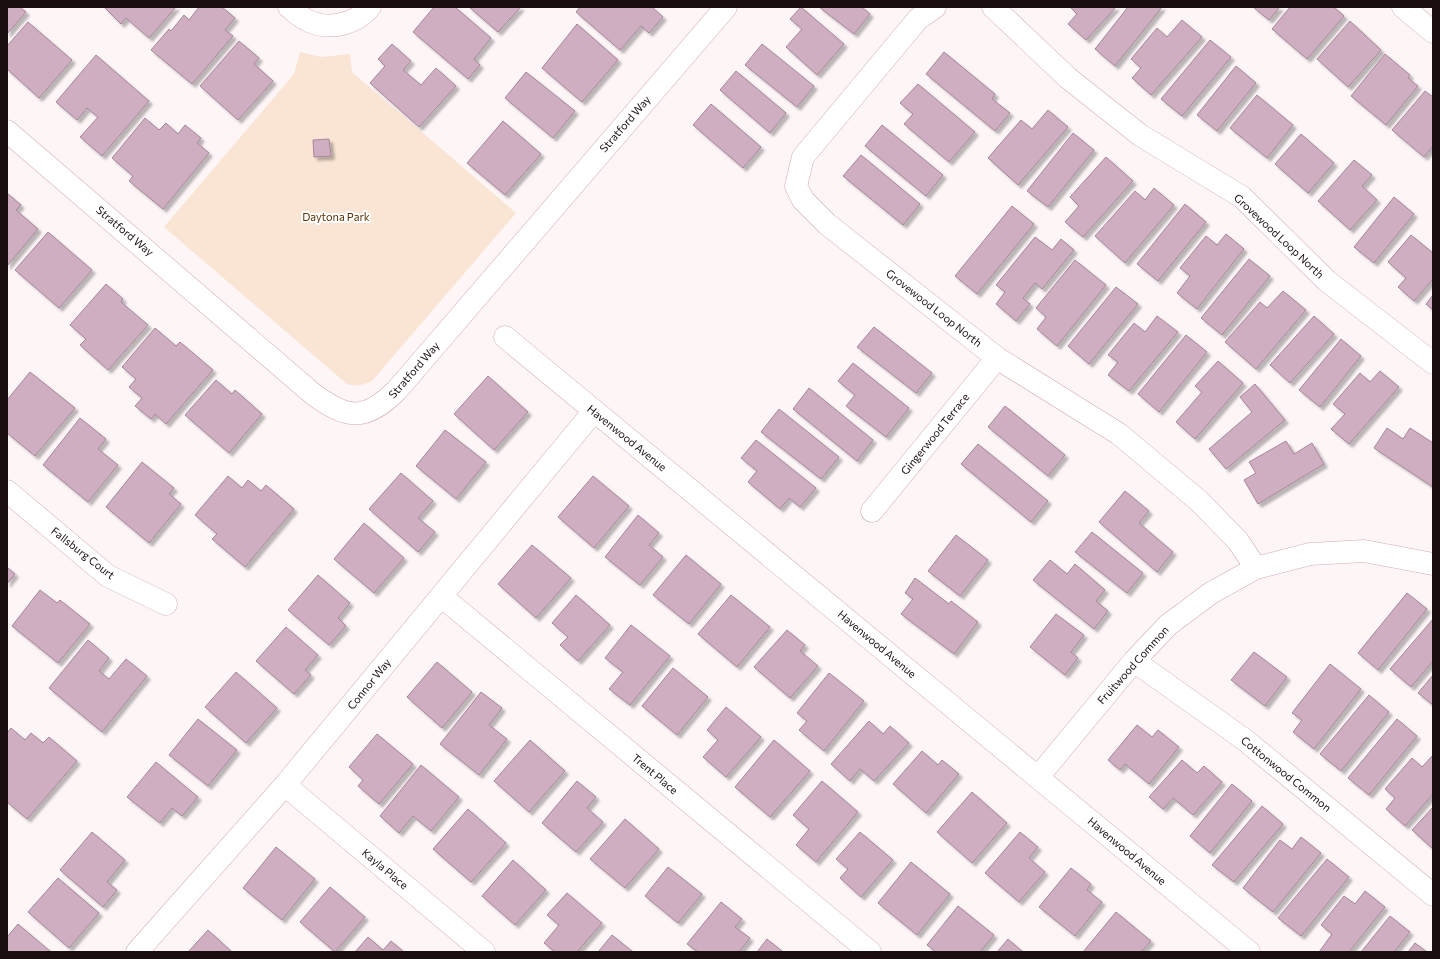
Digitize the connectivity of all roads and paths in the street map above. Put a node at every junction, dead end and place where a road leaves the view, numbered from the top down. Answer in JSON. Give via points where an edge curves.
{"nodes":[{"id":1,"x":289,"y":7,"type":"edge"},
{"id":2,"x":370,"y":7,"type":"edge"},
{"id":3,"x":726,"y":7,"type":"edge"},
{"id":4,"x":936,"y":7,"type":"edge"},
{"id":5,"x":994,"y":7,"type":"edge"},
{"id":6,"x":1403,"y":7,"type":"edge"},
{"id":7,"x":1433,"y":32,"type":"edge"},
{"id":8,"x":7,"y":131,"type":"edge"},
{"id":9,"x":505,"y":337,"type":"dead end"},
{"id":10,"x":997,"y":358,"type":"junction"},
{"id":11,"x":1433,"y":363,"type":"edge"},
{"id":12,"x":594,"y":411,"type":"junction"},
{"id":13,"x":7,"y":491,"type":"edge"},
{"id":14,"x":872,"y":511,"type":"dead end"},
{"id":15,"x":1433,"y":564,"type":"edge"},
{"id":16,"x":1256,"y":568,"type":"junction"},
{"id":17,"x":441,"y":596,"type":"junction"},
{"id":18,"x":166,"y":604,"type":"dead end"},
{"id":19,"x":1134,"y":661,"type":"junction"},
{"id":20,"x":1038,"y":777,"type":"junction"},
{"id":21,"x":285,"y":786,"type":"junction"},
{"id":22,"x":1433,"y":895,"type":"edge"},
{"id":23,"x":137,"y":952,"type":"edge"},
{"id":24,"x":484,"y":952,"type":"edge"},
{"id":25,"x":870,"y":952,"type":"edge"},
{"id":26,"x":1250,"y":952,"type":"edge"}],
"edges":[{"from":1,"to":2,"type":"street","via":[[307,20],[328,26],[350,22]]},
{"from":3,"to":8,"type":"street","name":"Stratford Way","via":[[397,390],[372,411],[359,414],[328,405],[313,394]]},
{"from":4,"to":10,"type":"street","name":"Grovewood Loop North","via":[[918,19],[803,157],[796,186],[803,200],[827,224]]},
{"from":5,"to":11,"type":"street","name":"Grovewood Loop North","via":[[1068,78],[1140,135],[1242,197],[1327,281]]},
{"from":6,"to":7,"type":"street"},
{"from":9,"to":12,"type":"street","name":"Havenwood Avenue"},
{"from":10,"to":14,"type":"street","name":"Gingerwood Terrace"},
{"from":10,"to":16,"type":"street","name":"Grovewood Loop North","via":[[1119,434],[1200,501],[1238,541]]},
{"from":12,"to":17,"type":"street","name":"Connor Way"},
{"from":12,"to":20,"type":"street","name":"Havenwood Avenue"},
{"from":13,"to":18,"type":"street","name":"Fallsburg Court","via":[[108,576]]},
{"from":15,"to":16,"type":"street","name":"Fruitwood Common","via":[[1364,551],[1310,554]]},
{"from":16,"to":19,"type":"street","name":"Fruitwood Common","via":[[1210,593],[1168,625]]},
{"from":17,"to":21,"type":"street","name":"Connor Way"},
{"from":17,"to":25,"type":"street","name":"Trent Place"},
{"from":19,"to":20,"type":"street","name":"Fruitwood Common"},
{"from":19,"to":22,"type":"street","name":"Cottonwood Common","via":[[1245,740]]},
{"from":20,"to":26,"type":"street","name":"Havenwood Avenue"},
{"from":21,"to":23,"type":"street","name":"Connor Way"},
{"from":21,"to":24,"type":"street","name":"Kayla Place"}]}
